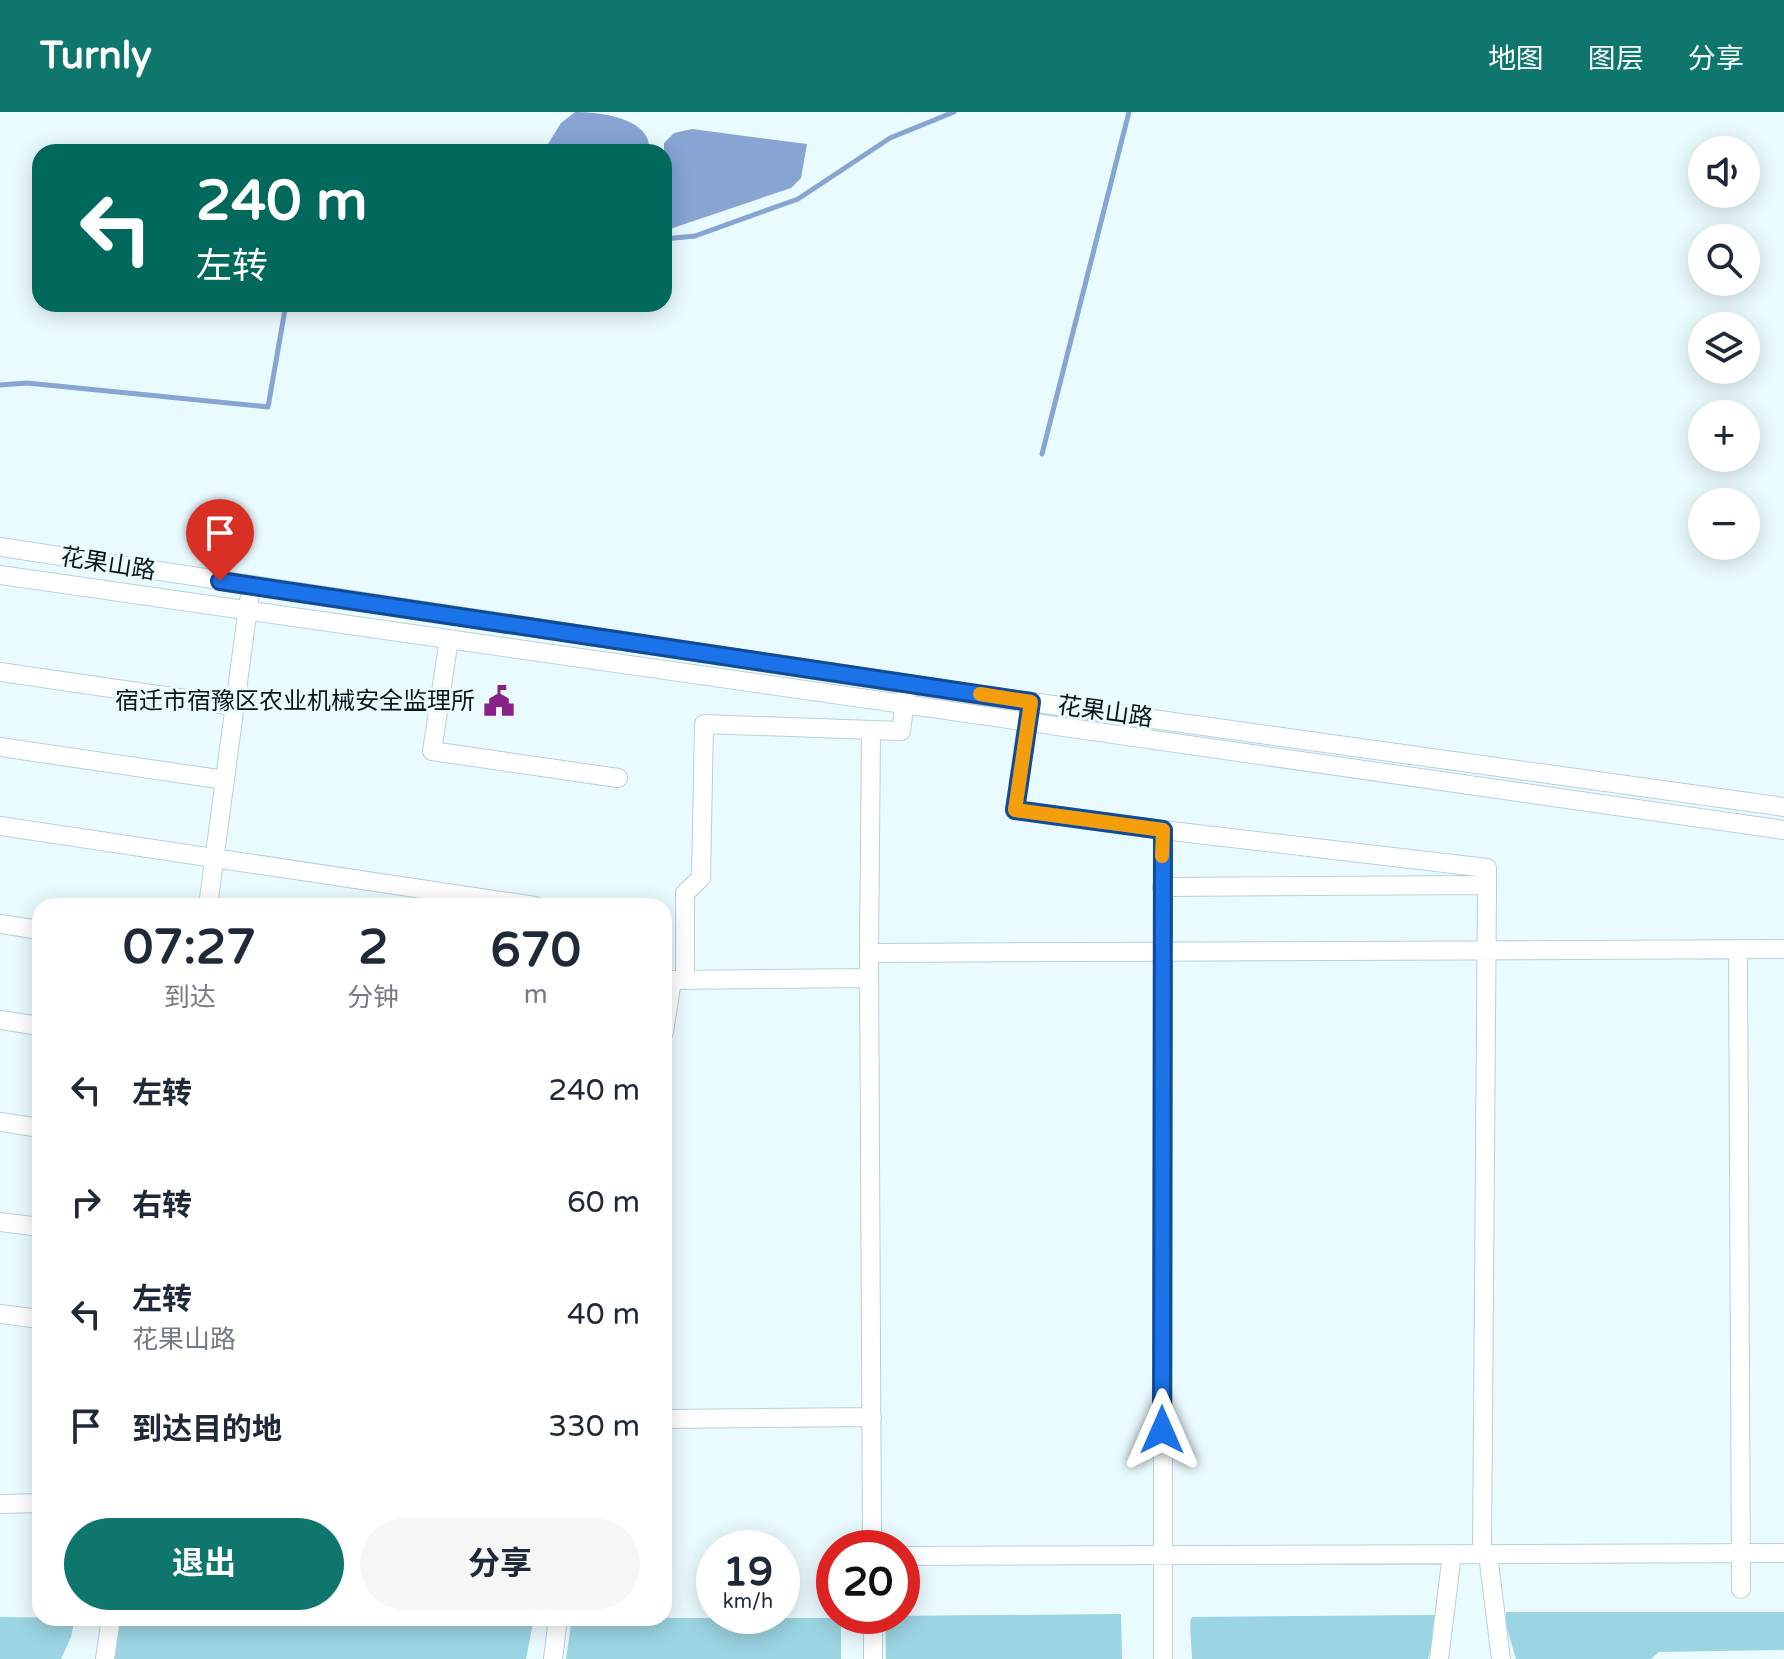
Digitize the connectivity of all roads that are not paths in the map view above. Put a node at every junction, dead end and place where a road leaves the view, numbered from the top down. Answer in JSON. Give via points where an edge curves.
{"nodes":[{"id":1,"x":0,"y":547,"type":"edge"},
{"id":2,"x":0,"y":575,"type":"edge"},
{"id":3,"x":251,"y":586,"type":"junction"},
{"id":4,"x":247,"y":610,"type":"junction"},
{"id":5,"x":449,"y":639,"type":"junction"},
{"id":6,"x":0,"y":672,"type":"edge"},
{"id":7,"x":907,"y":684,"type":"junction"},
{"id":8,"x":1031,"y":702,"type":"junction"},
{"id":9,"x":904,"y":705,"type":"junction"},
{"id":10,"x":234,"y":706,"type":"junction"},
{"id":11,"x":1027,"y":722,"type":"junction"},
{"id":12,"x":871,"y":730,"type":"junction"},
{"id":13,"x":0,"y":747,"type":"edge"},
{"id":14,"x":618,"y":778,"type":"dead end"},
{"id":15,"x":225,"y":780,"type":"junction"},
{"id":16,"x":1784,"y":807,"type":"edge"},
{"id":17,"x":1163,"y":830,"type":"junction"},
{"id":18,"x":1784,"y":830,"type":"edge"},
{"id":19,"x":1,"y":833,"type":"edge"},
{"id":20,"x":214,"y":858,"type":"junction"},
{"id":21,"x":1487,"y":885,"type":"junction"},
{"id":22,"x":1162,"y":887,"type":"junction"},
{"id":23,"x":209,"y":898,"type":"edge"},
{"id":24,"x":482,"y":898,"type":"edge"},
{"id":25,"x":0,"y":924,"type":"edge"},
{"id":26,"x":32,"y":929,"type":"edge"},
{"id":27,"x":1784,"y":949,"type":"edge"},
{"id":28,"x":1738,"y":950,"type":"junction"},
{"id":29,"x":1487,"y":951,"type":"junction"},
{"id":30,"x":1161,"y":952,"type":"junction"},
{"id":31,"x":869,"y":953,"type":"junction"},
{"id":32,"x":869,"y":978,"type":"junction"},
{"id":33,"x":672,"y":980,"type":"edge"},
{"id":34,"x":685,"y":980,"type":"junction"},
{"id":35,"x":0,"y":1020,"type":"edge"},
{"id":36,"x":32,"y":1025,"type":"edge"},
{"id":37,"x":0,"y":1122,"type":"edge"},
{"id":38,"x":32,"y":1127,"type":"edge"},
{"id":39,"x":0,"y":1222,"type":"edge"},
{"id":40,"x":32,"y":1226,"type":"edge"},
{"id":41,"x":0,"y":1314,"type":"edge"},
{"id":42,"x":32,"y":1318,"type":"edge"},
{"id":43,"x":872,"y":1417,"type":"junction"},
{"id":44,"x":672,"y":1419,"type":"edge"},
{"id":45,"x":32,"y":1503,"type":"edge"},
{"id":46,"x":0,"y":1504,"type":"edge"},
{"id":47,"x":872,"y":1530,"type":"edge"},
{"id":48,"x":1741,"y":1553,"type":"junction"},
{"id":49,"x":1784,"y":1553,"type":"edge"},
{"id":50,"x":1452,"y":1554,"type":"junction"},
{"id":51,"x":1485,"y":1554,"type":"junction"},
{"id":52,"x":1163,"y":1555,"type":"junction"},
{"id":53,"x":920,"y":1556,"type":"edge"},
{"id":54,"x":1741,"y":1589,"type":"dead end"},
{"id":55,"x":110,"y":1626,"type":"edge"},
{"id":56,"x":557,"y":1626,"type":"edge"},
{"id":57,"x":873,"y":1634,"type":"edge"},
{"id":58,"x":105,"y":1659,"type":"edge"},
{"id":59,"x":553,"y":1659,"type":"edge"},
{"id":60,"x":873,"y":1659,"type":"edge"},
{"id":61,"x":1163,"y":1659,"type":"edge"},
{"id":62,"x":1439,"y":1659,"type":"edge"},
{"id":63,"x":1501,"y":1659,"type":"edge"}],
"edges":[{"from":1,"to":3,"type":"street","name":"花果山路"},
{"from":2,"to":4,"type":"street","name":"花果山路"},
{"from":3,"to":4,"type":"street"},
{"from":3,"to":7,"type":"street","name":"花果山路"},
{"from":4,"to":5,"type":"street","name":"花果山路"},
{"from":4,"to":10,"type":"street"},
{"from":5,"to":9,"type":"street","name":"花果山路"},
{"from":5,"to":14,"type":"street","via":[[432,751]]},
{"from":6,"to":10,"type":"street"},
{"from":7,"to":8,"type":"street","name":"花果山路"},
{"from":7,"to":9,"type":"street"},
{"from":8,"to":11,"type":"street"},
{"from":8,"to":16,"type":"street","name":"花果山路"},
{"from":9,"to":11,"type":"street","name":"花果山路"},
{"from":9,"to":12,"type":"street","via":[[901,731]]},
{"from":10,"to":15,"type":"street"},
{"from":11,"to":17,"type":"street","via":[[1015,810]]},
{"from":11,"to":18,"type":"street","name":"花果山路"},
{"from":12,"to":31,"type":"street"},
{"from":12,"to":34,"type":"street","via":[[704,724],[701,878],[685,893]]},
{"from":13,"to":15,"type":"street"},
{"from":15,"to":20,"type":"street"},
{"from":17,"to":21,"type":"street","via":[[1487,868]]},
{"from":17,"to":22,"type":"street"},
{"from":19,"to":20,"type":"street"},
{"from":20,"to":23,"type":"street"},
{"from":20,"to":24,"type":"street"},
{"from":21,"to":22,"type":"street"},
{"from":21,"to":29,"type":"street"},
{"from":22,"to":30,"type":"street"},
{"from":25,"to":26,"type":"street"},
{"from":27,"to":28,"type":"street"},
{"from":28,"to":29,"type":"street"},
{"from":28,"to":48,"type":"street"},
{"from":29,"to":30,"type":"street"},
{"from":29,"to":51,"type":"street"},
{"from":30,"to":31,"type":"street"},
{"from":30,"to":52,"type":"street"},
{"from":31,"to":32,"type":"street"},
{"from":32,"to":34,"type":"street"},
{"from":32,"to":43,"type":"street"},
{"from":33,"to":34,"type":"street"},
{"from":35,"to":36,"type":"street"},
{"from":37,"to":38,"type":"street"},
{"from":39,"to":40,"type":"street"},
{"from":41,"to":42,"type":"street"},
{"from":43,"to":44,"type":"street"},
{"from":43,"to":47,"type":"street"},
{"from":45,"to":46,"type":"street"},
{"from":48,"to":49,"type":"street"},
{"from":48,"to":51,"type":"street"},
{"from":48,"to":54,"type":"street"},
{"from":50,"to":51,"type":"street"},
{"from":50,"to":52,"type":"street"},
{"from":50,"to":62,"type":"street"},
{"from":51,"to":63,"type":"street"},
{"from":52,"to":53,"type":"street"},
{"from":52,"to":61,"type":"street"},
{"from":55,"to":58,"type":"street"},
{"from":56,"to":59,"type":"street"},
{"from":57,"to":60,"type":"street"}]}
